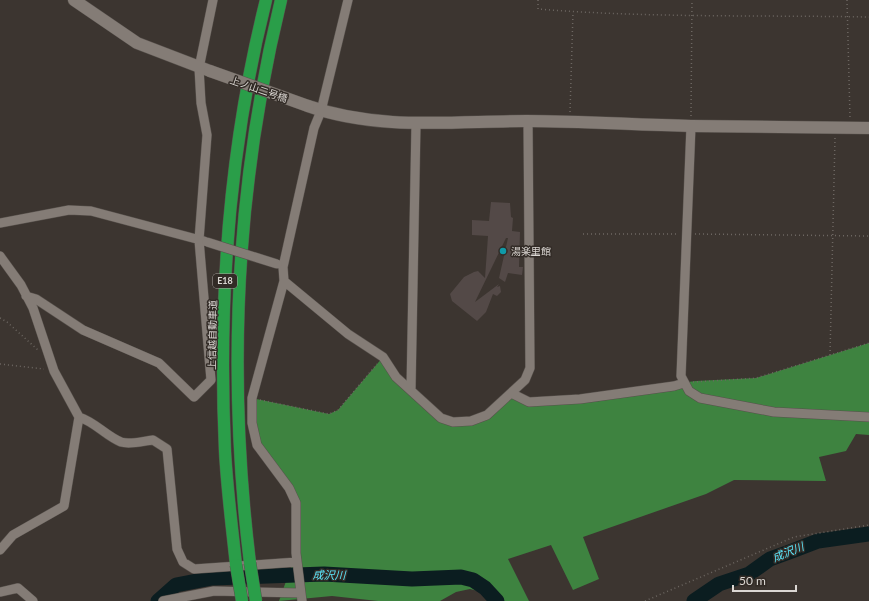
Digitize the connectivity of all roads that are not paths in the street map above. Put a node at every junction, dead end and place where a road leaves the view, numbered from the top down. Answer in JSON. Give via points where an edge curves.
{"nodes":[{"id":1,"x":213,"y":0,"type":"edge"},
{"id":2,"x":266,"y":0,"type":"edge"},
{"id":3,"x":281,"y":0,"type":"edge"},
{"id":4,"x":348,"y":0,"type":"edge"},
{"id":5,"x":79,"y":2,"type":"edge"},
{"id":6,"x":205,"y":69,"type":"junction"},
{"id":7,"x":322,"y":111,"type":"junction"},
{"id":8,"x":528,"y":121,"type":"junction"},
{"id":9,"x":416,"y":124,"type":"junction"},
{"id":10,"x":691,"y":126,"type":"junction"},
{"id":11,"x":869,"y":128,"type":"edge"},
{"id":12,"x":0,"y":224,"type":"edge"},
{"id":13,"x":203,"y":241,"type":"junction"},
{"id":14,"x":0,"y":256,"type":"edge"},
{"id":15,"x":280,"y":265,"type":"junction"},
{"id":16,"x":284,"y":281,"type":"junction"},
{"id":17,"x":26,"y":296,"type":"junction"},
{"id":18,"x":684,"y":383,"type":"junction"},
{"id":19,"x":411,"y":389,"type":"junction"},
{"id":20,"x":511,"y":393,"type":"junction"},
{"id":21,"x":79,"y":417,"type":"junction"},
{"id":22,"x":869,"y":417,"type":"edge"},
{"id":23,"x":0,"y":550,"type":"edge"},
{"id":24,"x":297,"y":562,"type":"junction"},
{"id":25,"x":0,"y":592,"type":"edge"},
{"id":26,"x":302,"y":597,"type":"edge"},
{"id":27,"x":193,"y":598,"type":"edge"},
{"id":28,"x":33,"y":601,"type":"edge"},
{"id":29,"x":163,"y":601,"type":"edge"},
{"id":30,"x":242,"y":601,"type":"edge"},
{"id":31,"x":256,"y":601,"type":"edge"}],
"edges":[{"from":1,"to":6,"type":"street"},
{"from":2,"to":30,"type":"highway","name":"上信越自動車道","number":"E18","bridge":true,"via":[[246,89],[237,146],[230,204],[223,332],[225,452]]},
{"from":3,"to":31,"type":"highway","number":"E18","bridge":true,"via":[[263,82],[253,146],[240,269],[237,333],[243,508]]},
{"from":4,"to":7,"type":"street"},
{"from":5,"to":6,"type":"street","name":"上ノ山二号橋","via":[[137,43]]},
{"from":6,"to":7,"type":"street","name":"上ノ山二号橋","bridge":true},
{"from":6,"to":13,"type":"street","via":[[201,103],[207,135]]},
{"from":7,"to":9,"type":"street","name":"上ノ山二号橋","via":[[370,120]]},
{"from":7,"to":15,"type":"street","via":[[314,128]]},
{"from":8,"to":9,"type":"street","name":"上ノ山二号橋"},
{"from":8,"to":10,"type":"street","name":"上ノ山二号橋"},
{"from":8,"to":20,"type":"street","via":[[530,368],[525,380]]},
{"from":9,"to":19,"type":"street"},
{"from":10,"to":11,"type":"street","name":"上ノ山二号橋"},
{"from":10,"to":18,"type":"street","via":[[681,376]]},
{"from":12,"to":13,"type":"street","via":[[69,210],[91,211]]},
{"from":13,"to":15,"type":"street","bridge":true},
{"from":13,"to":17,"type":"street","via":[[212,380],[194,397],[159,363],[83,330],[36,299]]},
{"from":14,"to":17,"type":"street"},
{"from":15,"to":16,"type":"street"},
{"from":16,"to":19,"type":"street","via":[[348,334],[383,357],[396,377]]},
{"from":16,"to":24,"type":"street","via":[[252,398],[252,423],[257,445],[289,488],[296,503]]},
{"from":17,"to":21,"type":"street","via":[[52,359],[54,371]]},
{"from":18,"to":20,"type":"street","via":[[580,399],[529,402]]},
{"from":18,"to":22,"type":"street","via":[[689,391],[700,398],[774,412]]},
{"from":19,"to":20,"type":"street","via":[[441,418],[453,422],[471,421],[487,415]]},
{"from":21,"to":23,"type":"street","via":[[64,506],[13,535]]},
{"from":21,"to":24,"type":"street","via":[[87,419],[121,442],[153,440],[167,449],[177,549],[183,562],[194,569]]},
{"from":24,"to":26,"type":"street"},
{"from":25,"to":28,"type":"street","via":[[18,588]]},
{"from":26,"to":27,"type":"street","via":[[214,591]]},
{"from":27,"to":29,"type":"street"}]}
